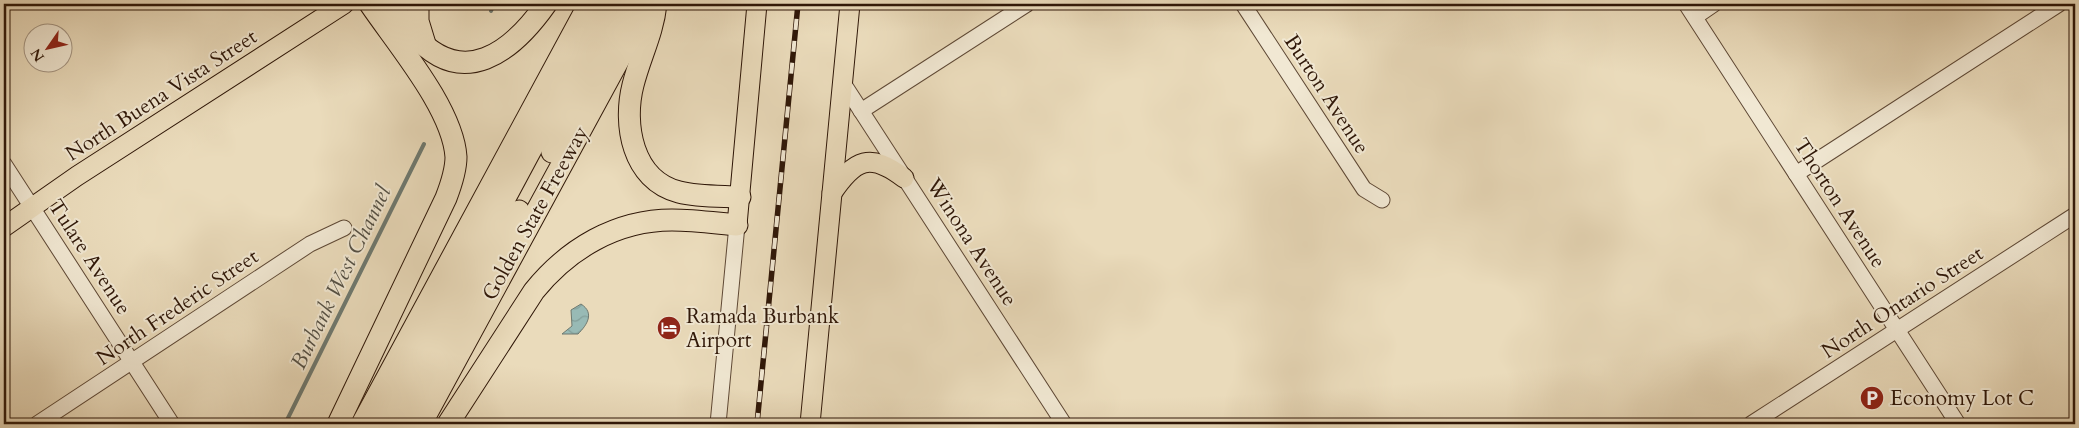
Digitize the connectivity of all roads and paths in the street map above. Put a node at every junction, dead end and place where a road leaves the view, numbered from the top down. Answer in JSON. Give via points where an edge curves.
{"nodes":[{"id":1,"x":344,"y":4,"type":"edge"},
{"id":2,"x":370,"y":4,"type":"edge"},
{"id":3,"x":390,"y":4,"type":"edge"},
{"id":4,"x":418,"y":4,"type":"edge"},
{"id":5,"x":546,"y":4,"type":"edge"},
{"id":6,"x":589,"y":4,"type":"edge"},
{"id":7,"x":609,"y":4,"type":"edge"},
{"id":8,"x":632,"y":4,"type":"edge"},
{"id":9,"x":654,"y":4,"type":"edge"},
{"id":10,"x":757,"y":4,"type":"edge"},
{"id":11,"x":850,"y":4,"type":"edge"},
{"id":12,"x":1027,"y":4,"type":"edge"},
{"id":13,"x":1243,"y":4,"type":"edge"},
{"id":14,"x":1714,"y":4,"type":"edge"},
{"id":15,"x":2059,"y":4,"type":"edge"},
{"id":16,"x":1691,"y":10,"type":"edge"},
{"id":17,"x":426,"y":46,"type":"junction"},
{"id":18,"x":843,"y":83,"type":"junction"},
{"id":19,"x":861,"y":111,"type":"junction"},
{"id":20,"x":4,"y":164,"type":"edge"},
{"id":21,"x":1796,"y":174,"type":"junction"},
{"id":22,"x":904,"y":178,"type":"junction"},
{"id":23,"x":832,"y":194,"type":"junction"},
{"id":24,"x":740,"y":197,"type":"junction"},
{"id":25,"x":1382,"y":200,"type":"dead end"},
{"id":26,"x":31,"y":207,"type":"junction"},
{"id":27,"x":2075,"y":215,"type":"edge"},
{"id":28,"x":737,"y":225,"type":"junction"},
{"id":29,"x":4,"y":228,"type":"edge"},
{"id":30,"x":344,"y":228,"type":"dead end"},
{"id":31,"x":1896,"y":329,"type":"junction"},
{"id":32,"x":134,"y":362,"type":"junction"},
{"id":33,"x":37,"y":424,"type":"edge"},
{"id":34,"x":172,"y":424,"type":"edge"},
{"id":35,"x":338,"y":424,"type":"edge"},
{"id":36,"x":362,"y":424,"type":"edge"},
{"id":37,"x":384,"y":424,"type":"edge"},
{"id":38,"x":404,"y":424,"type":"edge"},
{"id":39,"x":421,"y":424,"type":"edge"},
{"id":40,"x":448,"y":424,"type":"edge"},
{"id":41,"x":718,"y":424,"type":"edge"},
{"id":42,"x":810,"y":424,"type":"edge"},
{"id":43,"x":1064,"y":424,"type":"edge"},
{"id":44,"x":1751,"y":424,"type":"edge"},
{"id":45,"x":1958,"y":424,"type":"edge"}],
"edges":[{"from":1,"to":26,"type":"main road","name":"North Buena Vista Street"},
{"from":2,"to":35,"type":"highway","via":[[444,116],[456,158],[446,198]]},
{"from":3,"to":17,"type":"highway"},
{"from":4,"to":17,"type":"highway","via":[[418,21]]},
{"from":5,"to":17,"type":"highway","via":[[506,48],[475,63],[458,62],[438,55]]},
{"from":6,"to":36,"type":"highway"},
{"from":7,"to":37,"type":"highway"},
{"from":8,"to":38,"type":"highway"},
{"from":9,"to":24,"type":"highway","via":[[654,19],[633,85],[628,118],[632,142],[642,166],[659,183],[678,192]]},
{"from":9,"to":39,"type":"highway","name":"Golden State Freeway","via":[[641,18]]},
{"from":10,"to":24,"type":"main road"},
{"from":11,"to":18,"type":"main road"},
{"from":12,"to":19,"type":"street"},
{"from":13,"to":25,"type":"street","name":"Burton Avenue","via":[[1364,189]]},
{"from":14,"to":16,"type":"street"},
{"from":15,"to":21,"type":"street"},
{"from":16,"to":21,"type":"street","name":"Thorton Avenue"},
{"from":18,"to":19,"type":"street","name":"Winona Avenue"},
{"from":18,"to":23,"type":"main road"},
{"from":19,"to":22,"type":"street","name":"Winona Avenue"},
{"from":20,"to":26,"type":"street","name":"Tulare Avenue"},
{"from":21,"to":31,"type":"street","name":"Thorton Avenue"},
{"from":22,"to":23,"type":"main road","via":[[881,163],[863,163],[846,175]]},
{"from":22,"to":43,"type":"street","name":"Winona Avenue"},
{"from":23,"to":42,"type":"main road"},
{"from":24,"to":28,"type":"main road"},
{"from":26,"to":29,"type":"main road","name":"North Buena Vista Street"},
{"from":26,"to":32,"type":"street","name":"Tulare Avenue"},
{"from":27,"to":31,"type":"street","name":"North Ontario Street"},
{"from":28,"to":40,"type":"highway","via":[[654,222],[598,237],[577,249],[534,291]]},
{"from":28,"to":41,"type":"street"},
{"from":30,"to":32,"type":"street","name":"North Frederic Street","via":[[310,244]]},
{"from":31,"to":44,"type":"street","name":"North Ontario Street"},
{"from":31,"to":45,"type":"street","name":"Thorton Avenue"},
{"from":32,"to":33,"type":"street","name":"North Frederic Street"},
{"from":32,"to":34,"type":"street","name":"Tulare Avenue"}]}
